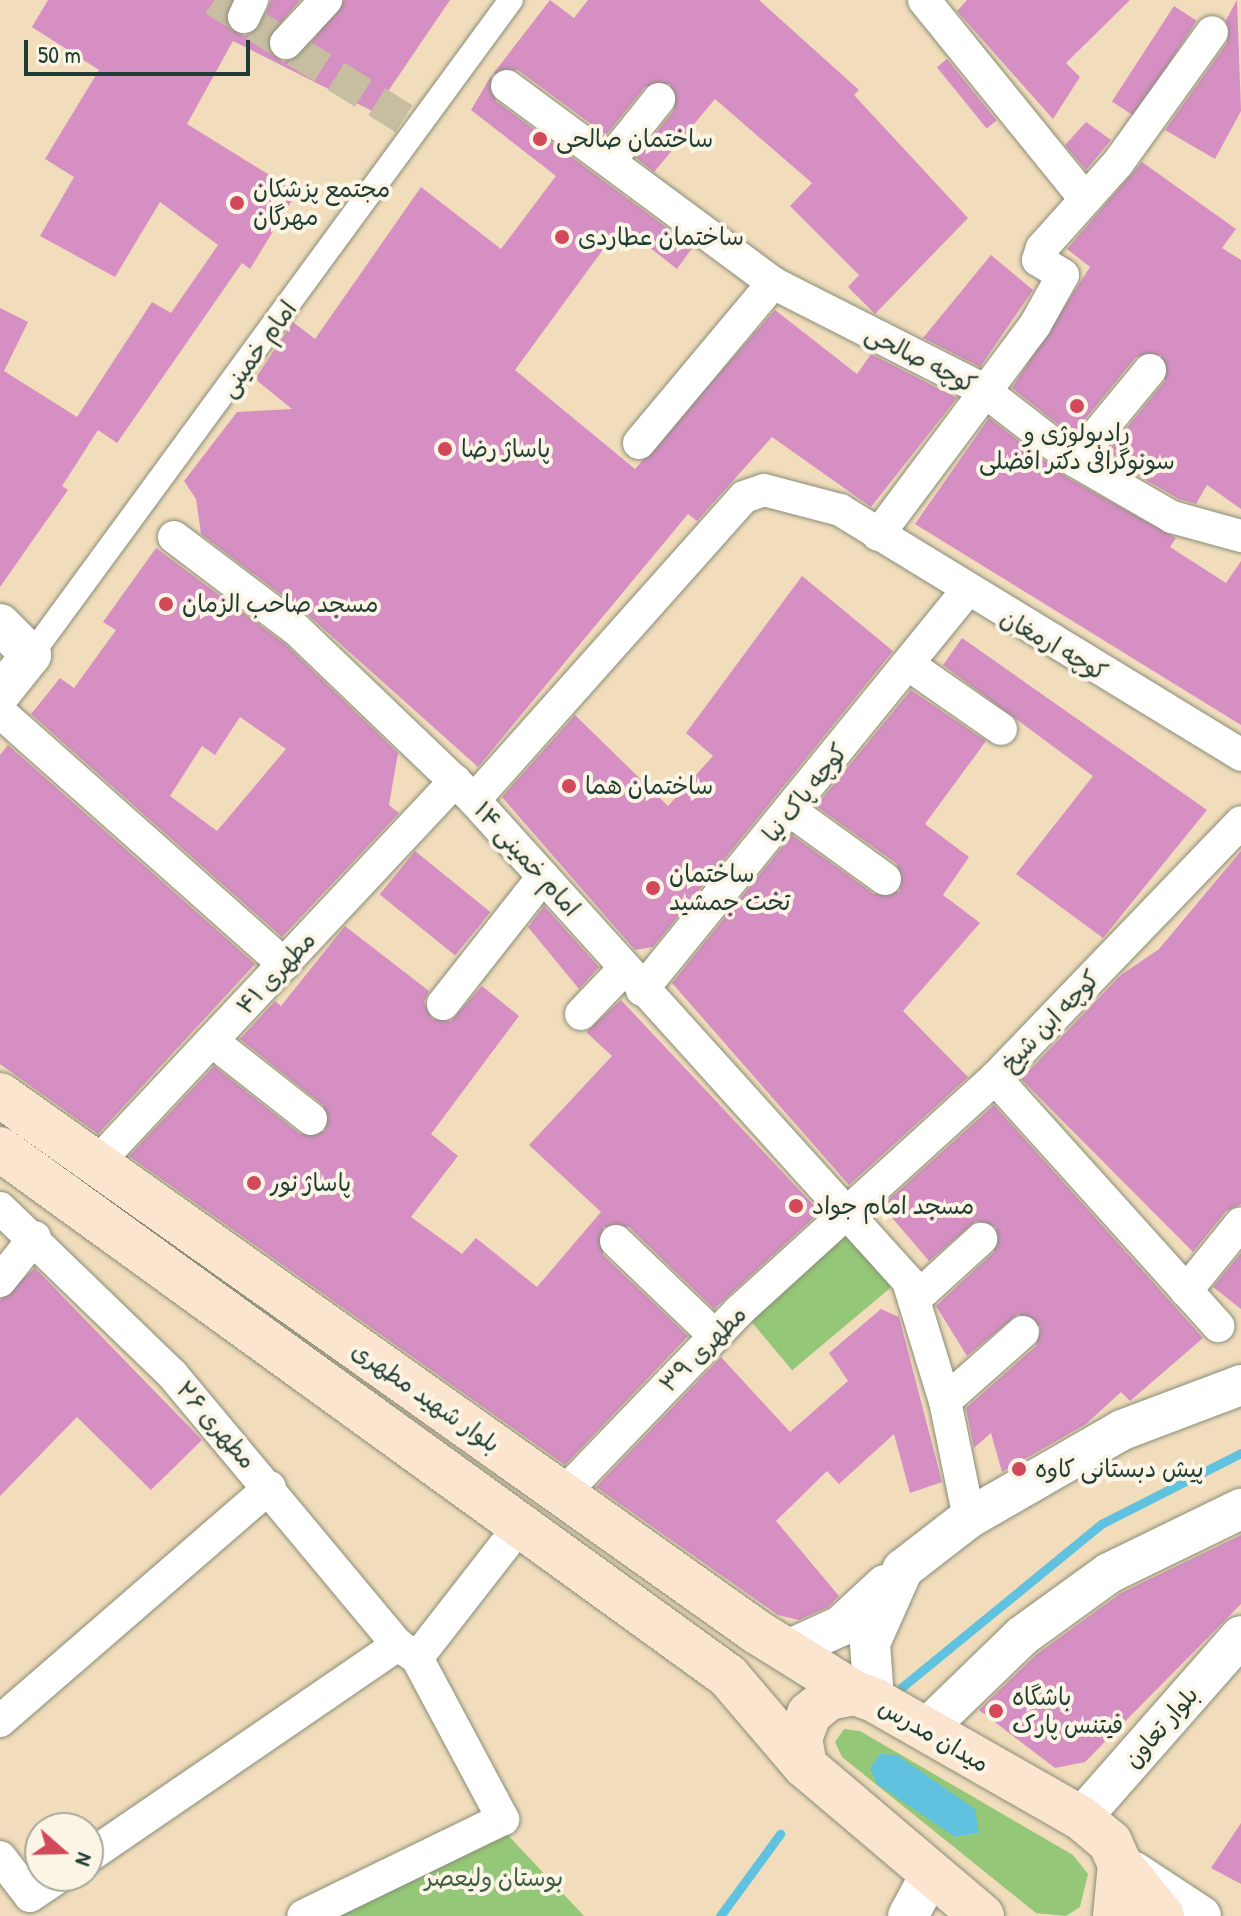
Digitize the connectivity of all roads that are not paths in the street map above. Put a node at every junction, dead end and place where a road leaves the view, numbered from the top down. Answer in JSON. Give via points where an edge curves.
{"nodes":[{"id":1,"x":326,"y":0,"type":"edge"},
{"id":2,"x":511,"y":0,"type":"edge"},
{"id":3,"x":924,"y":0,"type":"edge"},
{"id":4,"x":1212,"y":32,"type":"dead end"},
{"id":5,"x":286,"y":43,"type":"dead end"},
{"id":6,"x":507,"y":86,"type":"dead end"},
{"id":7,"x":659,"y":99,"type":"dead end"},
{"id":8,"x":611,"y":159,"type":"junction"},
{"id":9,"x":1085,"y":199,"type":"junction"},
{"id":10,"x":773,"y":283,"type":"junction"},
{"id":11,"x":1150,"y":370,"type":"dead end"},
{"id":12,"x":982,"y":389,"type":"junction"},
{"id":13,"x":639,"y":443,"type":"dead end"},
{"id":14,"x":1075,"y":461,"type":"junction"},
{"id":15,"x":874,"y":532,"type":"junction"},
{"id":16,"x":1241,"y":535,"type":"edge"},
{"id":17,"x":174,"y":537,"type":"dead end"},
{"id":18,"x":965,"y":593,"type":"junction"},
{"id":19,"x":0,"y":624,"type":"edge"},
{"id":20,"x":31,"y":655,"type":"junction"},
{"id":21,"x":909,"y":665,"type":"junction"},
{"id":22,"x":0,"y":694,"type":"edge"},
{"id":23,"x":0,"y":712,"type":"edge"},
{"id":24,"x":1001,"y":729,"type":"dead end"},
{"id":25,"x":1241,"y":755,"type":"edge"},
{"id":26,"x":465,"y":791,"type":"junction"},
{"id":27,"x":791,"y":811,"type":"junction"},
{"id":28,"x":1241,"y":822,"type":"edge"},
{"id":29,"x":543,"y":877,"type":"junction"},
{"id":30,"x":885,"y":879,"type":"dead end"},
{"id":31,"x":284,"y":964,"type":"junction"},
{"id":32,"x":633,"y":979,"type":"junction"},
{"id":33,"x":443,"y":1004,"type":"dead end"},
{"id":34,"x":581,"y":1014,"type":"dead end"},
{"id":35,"x":212,"y":1041,"type":"junction"},
{"id":36,"x":995,"y":1078,"type":"junction"},
{"id":37,"x":0,"y":1095,"type":"edge"},
{"id":38,"x":311,"y":1119,"type":"dead end"},
{"id":39,"x":0,"y":1149,"type":"edge"},
{"id":40,"x":97,"y":1163,"type":"junction"},
{"id":41,"x":0,"y":1208,"type":"edge"},
{"id":42,"x":850,"y":1212,"type":"junction"},
{"id":43,"x":1241,"y":1223,"type":"edge"},
{"id":44,"x":35,"y":1237,"type":"junction"},
{"id":45,"x":981,"y":1239,"type":"dead end"},
{"id":46,"x":616,"y":1241,"type":"dead end"},
{"id":47,"x":0,"y":1281,"type":"edge"},
{"id":48,"x":1186,"y":1291,"type":"junction"},
{"id":49,"x":914,"y":1300,"type":"junction"},
{"id":50,"x":1218,"y":1326,"type":"dead end"},
{"id":51,"x":1023,"y":1332,"type":"dead end"},
{"id":52,"x":714,"y":1335,"type":"junction"},
{"id":53,"x":1241,"y":1385,"type":"edge"},
{"id":54,"x":945,"y":1401,"type":"junction"},
{"id":55,"x":270,"y":1487,"type":"junction"},
{"id":56,"x":563,"y":1494,"type":"junction"},
{"id":57,"x":1241,"y":1509,"type":"edge"},
{"id":58,"x":969,"y":1518,"type":"junction"},
{"id":59,"x":523,"y":1522,"type":"junction"},
{"id":60,"x":903,"y":1569,"type":"junction"},
{"id":61,"x":1241,"y":1636,"type":"edge"},
{"id":62,"x":788,"y":1650,"type":"junction"},
{"id":63,"x":408,"y":1651,"type":"junction"},
{"id":64,"x":865,"y":1696,"type":"junction"},
{"id":65,"x":0,"y":1721,"type":"edge"},
{"id":66,"x":925,"y":1730,"type":"junction"},
{"id":67,"x":805,"y":1766,"type":"junction"},
{"id":68,"x":1081,"y":1818,"type":"junction"},
{"id":69,"x":104,"y":1847,"type":"edge"},
{"id":70,"x":0,"y":1857,"type":"edge"},
{"id":71,"x":1120,"y":1864,"type":"junction"},
{"id":72,"x":929,"y":1877,"type":"junction"},
{"id":73,"x":24,"y":1888,"type":"edge"},
{"id":74,"x":303,"y":1916,"type":"edge"},
{"id":75,"x":908,"y":1916,"type":"edge"},
{"id":76,"x":982,"y":1916,"type":"edge"},
{"id":77,"x":1115,"y":1916,"type":"edge"},
{"id":78,"x":1162,"y":1916,"type":"edge"},
{"id":79,"x":1201,"y":1916,"type":"edge"}],
"edges":[{"from":1,"to":5,"type":"street"},
{"from":2,"to":20,"type":"street","name":"امام خمینی"},
{"from":3,"to":9,"type":"street"},
{"from":4,"to":9,"type":"street"},
{"from":6,"to":8,"type":"street","name":"کوچه صالحی"},
{"from":7,"to":8,"type":"street"},
{"from":8,"to":10,"type":"street","name":"کوچه صالحی"},
{"from":9,"to":12,"type":"street","via":[[1038,260],[1063,275],[1035,325]]},
{"from":10,"to":12,"type":"street","name":"کوچه صالحی"},
{"from":10,"to":13,"type":"street"},
{"from":11,"to":14,"type":"street"},
{"from":12,"to":14,"type":"street","name":"کوچه صالحی"},
{"from":12,"to":15,"type":"street"},
{"from":14,"to":16,"type":"street","name":"کوچه صالحی","via":[[1172,517]]},
{"from":15,"to":18,"type":"street","name":"کوچه ارمغان"},
{"from":15,"to":26,"type":"street","name":"مطهری ۴۱","via":[[787,491],[744,497]]},
{"from":17,"to":26,"type":"street","name":"امام خمینی ۱۴","via":[[297,630]]},
{"from":18,"to":21,"type":"street","name":"کوچه پاک نیا"},
{"from":18,"to":25,"type":"street","name":"کوچه ارمغان"},
{"from":19,"to":20,"type":"street"},
{"from":20,"to":22,"type":"street","name":"امام خمینی"},
{"from":21,"to":24,"type":"street"},
{"from":21,"to":27,"type":"street","name":"کوچه پاک نیا"},
{"from":23,"to":31,"type":"street"},
{"from":26,"to":29,"type":"street","name":"امام خمینی ۱۴"},
{"from":26,"to":31,"type":"street","name":"مطهری ۴۱"},
{"from":27,"to":30,"type":"street"},
{"from":27,"to":32,"type":"street","name":"کوچه پاک نیا"},
{"from":28,"to":36,"type":"street","name":"کوچه ابن شیخ"},
{"from":29,"to":32,"type":"street","name":"امام خمینی ۱۴"},
{"from":29,"to":33,"type":"street"},
{"from":31,"to":35,"type":"street","name":"مطهری ۴۱"},
{"from":32,"to":34,"type":"street","name":"کوچه پاک نیا"},
{"from":32,"to":42,"type":"street","name":"امام خمینی ۱۴"},
{"from":35,"to":38,"type":"street"},
{"from":35,"to":40,"type":"street","name":"مطهری ۴۱"},
{"from":36,"to":42,"type":"street","name":"کوچه ابن شیخ"},
{"from":36,"to":48,"type":"street"},
{"from":37,"to":40,"type":"main road","name":"بلوار شهید مطهری"},
{"from":39,"to":59,"type":"main road","name":"بلوار شهید مطهری"},
{"from":40,"to":56,"type":"main road","name":"بلوار شهید مطهری"},
{"from":41,"to":44,"type":"street","name":"مطهری ۲۶"},
{"from":42,"to":49,"type":"street","name":"امام خمینی ۱۴","via":[[908,1281]]},
{"from":42,"to":52,"type":"street","name":"مطهری ۳۹"},
{"from":43,"to":48,"type":"street"},
{"from":44,"to":47,"type":"street"},
{"from":44,"to":55,"type":"street","name":"مطهری ۲۶","via":[[172,1374]]},
{"from":45,"to":49,"type":"street"},
{"from":46,"to":52,"type":"street"},
{"from":48,"to":50,"type":"street"},
{"from":49,"to":54,"type":"street","name":"امام خمینی ۱۴"},
{"from":51,"to":54,"type":"street"},
{"from":52,"to":56,"type":"street","name":"مطهری ۳۹"},
{"from":53,"to":58,"type":"street","via":[[1122,1430]]},
{"from":54,"to":58,"type":"street","name":"امام خمینی ۱۴"},
{"from":55,"to":63,"type":"street","name":"مطهری ۲۶"},
{"from":55,"to":65,"type":"street"},
{"from":56,"to":62,"type":"main road","name":"بلوار شهید مطهری"},
{"from":57,"to":66,"type":"street","via":[[1109,1573],[1022,1636]]},
{"from":58,"to":60,"type":"street"},
{"from":59,"to":63,"type":"street"},
{"from":59,"to":67,"type":"main road","name":"بلوار شهید مطهری","via":[[728,1676]]},
{"from":60,"to":62,"type":"street","via":[[841,1626]]},
{"from":60,"to":64,"type":"street","via":[[870,1643]]},
{"from":61,"to":68,"type":"street","name":"بلوار تعاون"},
{"from":62,"to":64,"type":"main road","name":"بلوار شهید مطهری"},
{"from":63,"to":69,"type":"street"},
{"from":63,"to":74,"type":"street","name":"مطهری ۲۶","via":[[503,1819]]},
{"from":64,"to":66,"type":"main road","name":"میدان مدرس"},
{"from":64,"to":67,"type":"main road","name":"میدان مدرس","via":[[829,1698],[809,1714],[800,1739]]},
{"from":66,"to":68,"type":"main road","name":"میدان مدرس"},
{"from":67,"to":72,"type":"main road"},
{"from":68,"to":71,"type":"main road","name":"میدان مدرس","via":[[1110,1842]]},
{"from":70,"to":73,"type":"street"},
{"from":71,"to":77,"type":"main road","via":[[1124,1888]]},
{"from":71,"to":78,"type":"main road","name":"میدان مدرس"},
{"from":71,"to":79,"type":"street"},
{"from":72,"to":75,"type":"street"},
{"from":72,"to":76,"type":"main road"}]}
